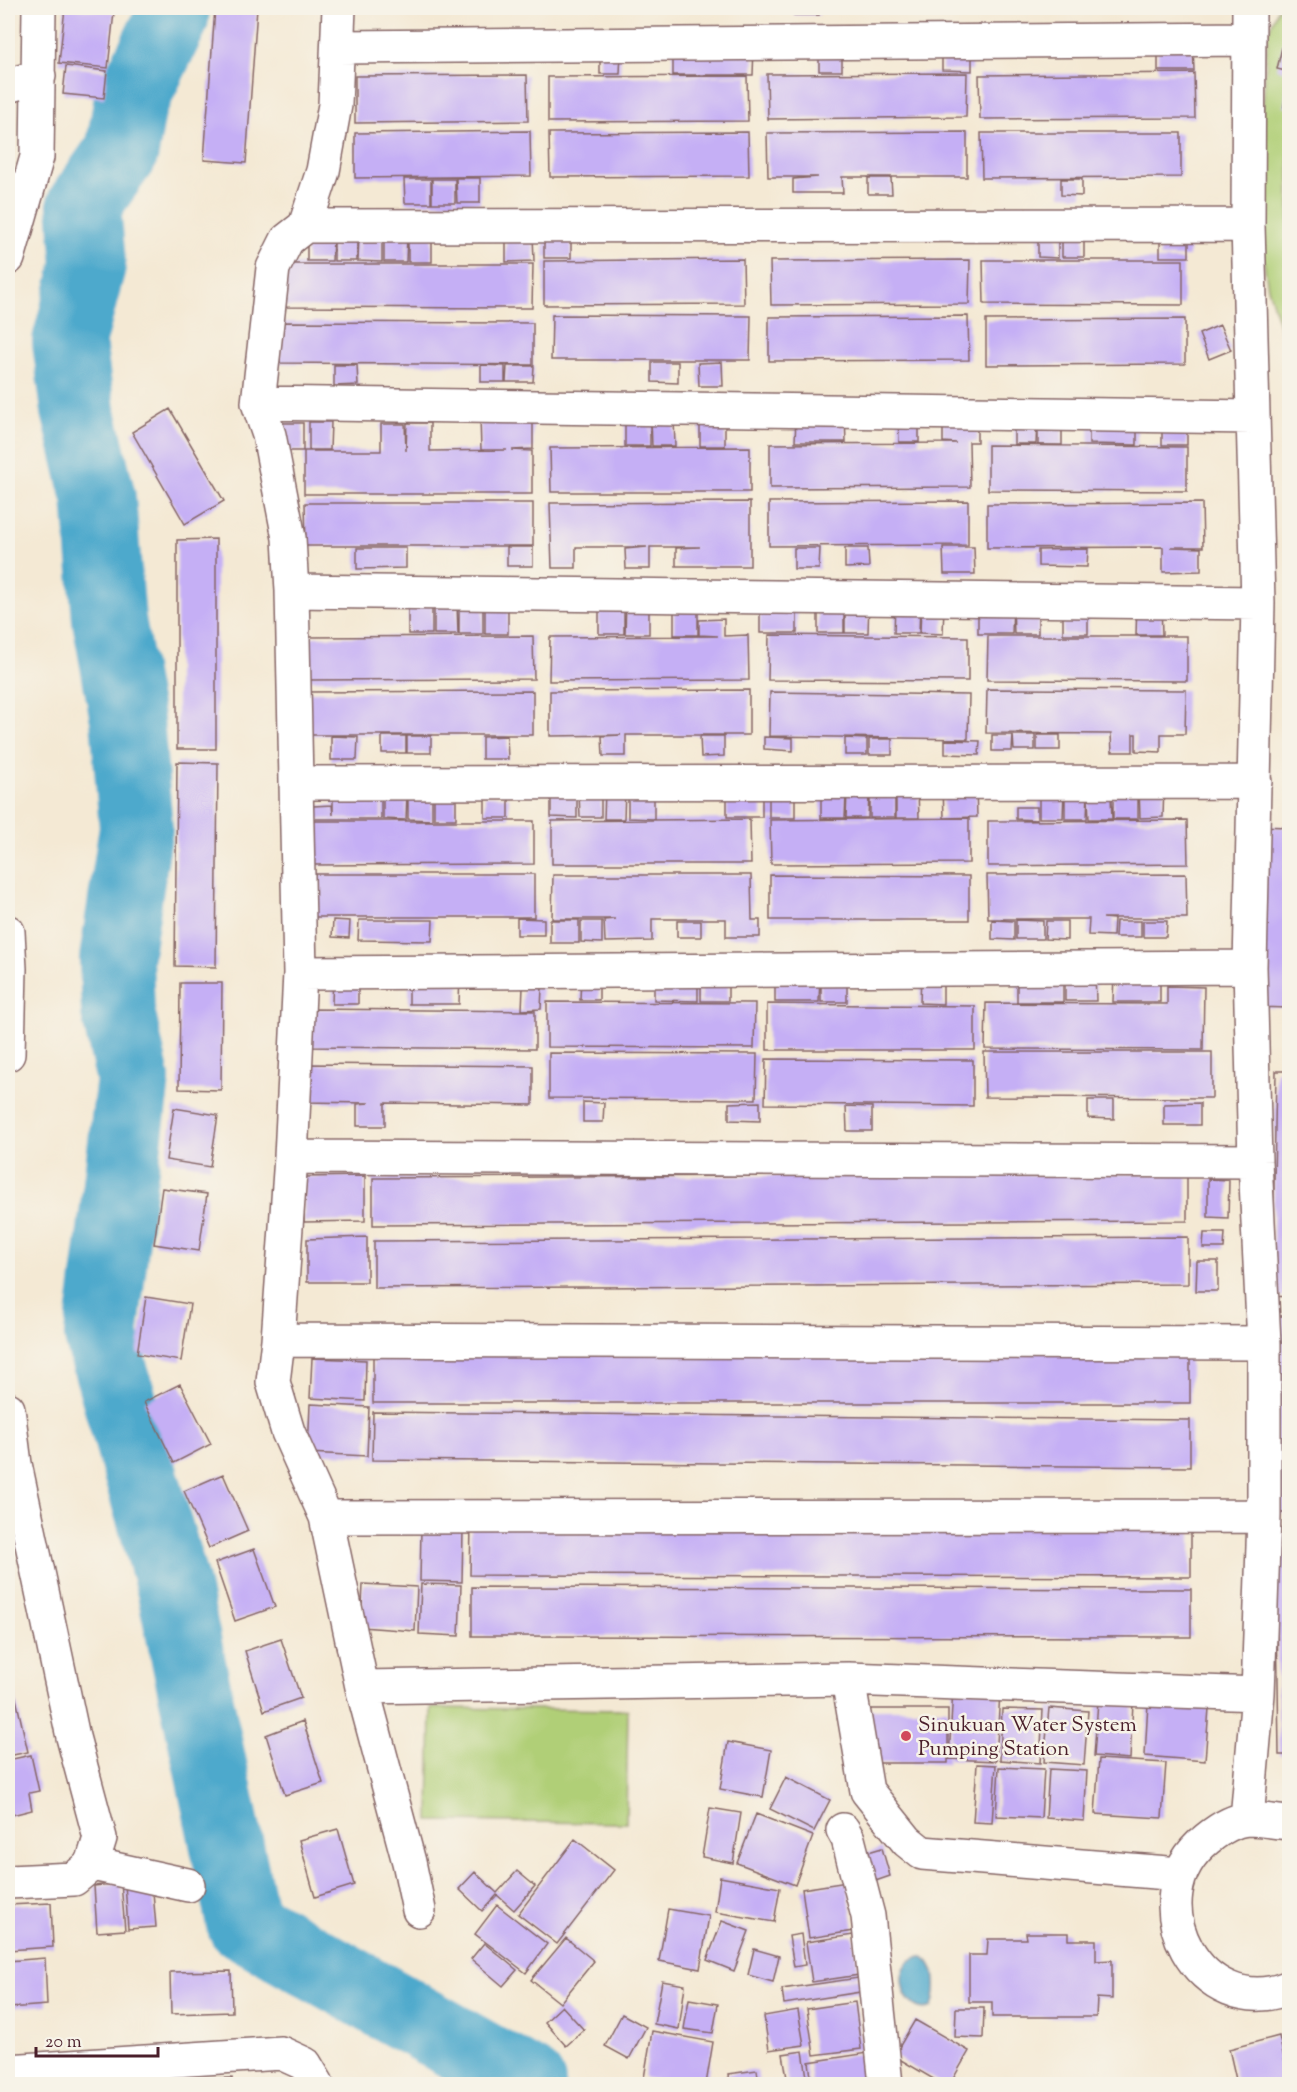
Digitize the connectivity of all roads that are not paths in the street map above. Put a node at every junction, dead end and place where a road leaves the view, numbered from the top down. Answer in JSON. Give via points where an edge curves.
{"nodes":[{"id":1,"x":39,"y":8,"type":"edge"},
{"id":2,"x":339,"y":8,"type":"edge"},
{"id":3,"x":1249,"y":23,"type":"edge"},
{"id":4,"x":339,"y":47,"type":"junction"},
{"id":5,"x":39,"y":76,"type":"junction"},
{"id":6,"x":8,"y":86,"type":"edge"},
{"id":7,"x":1248,"y":225,"type":"junction"},
{"id":8,"x":305,"y":226,"type":"junction"},
{"id":9,"x":8,"y":258,"type":"edge"},
{"id":10,"x":258,"y":403,"type":"junction"},
{"id":11,"x":1252,"y":417,"type":"junction"},
{"id":12,"x":292,"y":591,"type":"junction"},
{"id":13,"x":1258,"y":603,"type":"junction"},
{"id":14,"x":1255,"y":782,"type":"junction"},
{"id":15,"x":296,"y":783,"type":"junction"},
{"id":16,"x":8,"y":932,"type":"edge"},
{"id":17,"x":1250,"y":966,"type":"junction"},
{"id":18,"x":9,"y":969,"type":"edge"},
{"id":19,"x":300,"y":973,"type":"junction"},
{"id":20,"x":8,"y":1054,"type":"edge"},
{"id":21,"x":291,"y":1157,"type":"junction"},
{"id":22,"x":1255,"y":1161,"type":"junction"},
{"id":23,"x":278,"y":1340,"type":"junction"},
{"id":24,"x":1264,"y":1343,"type":"junction"},
{"id":25,"x":8,"y":1409,"type":"edge"},
{"id":26,"x":1264,"y":1516,"type":"junction"},
{"id":27,"x":326,"y":1517,"type":"junction"},
{"id":28,"x":848,"y":1679,"type":"junction"},
{"id":29,"x":362,"y":1687,"type":"junction"},
{"id":30,"x":1258,"y":1694,"type":"junction"},
{"id":31,"x":1247,"y":1819,"type":"junction"},
{"id":32,"x":1290,"y":1823,"type":"edge"},
{"id":33,"x":843,"y":1830,"type":"dead end"},
{"id":34,"x":92,"y":1864,"type":"junction"},
{"id":35,"x":1180,"y":1874,"type":"junction"},
{"id":36,"x":8,"y":1882,"type":"edge"},
{"id":37,"x":188,"y":1886,"type":"dead end"},
{"id":38,"x":419,"y":1910,"type":"dead end"},
{"id":39,"x":1290,"y":1987,"type":"edge"},
{"id":40,"x":8,"y":2072,"type":"edge"},
{"id":41,"x":317,"y":2085,"type":"edge"},
{"id":42,"x":886,"y":2085,"type":"edge"}],
"edges":[{"from":1,"to":5,"type":"street"},
{"from":2,"to":4,"type":"street"},
{"from":3,"to":4,"type":"street"},
{"from":3,"to":7,"type":"street"},
{"from":4,"to":8,"type":"street","via":[[335,105],[323,171]]},
{"from":5,"to":6,"type":"street"},
{"from":5,"to":9,"type":"street","via":[[37,158]]},
{"from":7,"to":8,"type":"street"},
{"from":7,"to":11,"type":"street"},
{"from":8,"to":10,"type":"street","via":[[287,240],[273,268]]},
{"from":10,"to":11,"type":"street"},
{"from":10,"to":12,"type":"street","via":[[269,435],[289,537]]},
{"from":11,"to":13,"type":"street"},
{"from":12,"to":13,"type":"street"},
{"from":12,"to":15,"type":"street"},
{"from":13,"to":14,"type":"street"},
{"from":14,"to":15,"type":"street"},
{"from":14,"to":17,"type":"street"},
{"from":15,"to":19,"type":"street"},
{"from":16,"to":18,"type":"street"},
{"from":17,"to":19,"type":"street"},
{"from":17,"to":22,"type":"street"},
{"from":18,"to":20,"type":"street"},
{"from":19,"to":21,"type":"street"},
{"from":21,"to":22,"type":"street"},
{"from":21,"to":23,"type":"street"},
{"from":22,"to":24,"type":"street"},
{"from":23,"to":24,"type":"street"},
{"from":23,"to":27,"type":"street","via":[[273,1382],[288,1432]]},
{"from":24,"to":26,"type":"street"},
{"from":25,"to":34,"type":"street","via":[[15,1464],[73,1737],[100,1838]]},
{"from":26,"to":27,"type":"street"},
{"from":26,"to":30,"type":"street"},
{"from":27,"to":29,"type":"street"},
{"from":28,"to":29,"type":"street"},
{"from":28,"to":30,"type":"street"},
{"from":28,"to":35,"type":"street","via":[[867,1791],[907,1841],[922,1853]]},
{"from":29,"to":38,"type":"street"},
{"from":30,"to":31,"type":"street"},
{"from":31,"to":32,"type":"street"},
{"from":31,"to":35,"type":"street","via":[[1219,1829],[1195,1848]]},
{"from":33,"to":42,"type":"street","via":[[868,1917]]},
{"from":34,"to":36,"type":"street","via":[[74,1879]]},
{"from":34,"to":37,"type":"street"},
{"from":35,"to":39,"type":"street","via":[[1173,1900],[1176,1926],[1186,1951],[1203,1972],[1225,1986],[1251,1993],[1278,1992]]},
{"from":40,"to":41,"type":"street","via":[[281,2053],[304,2064]]}]}
